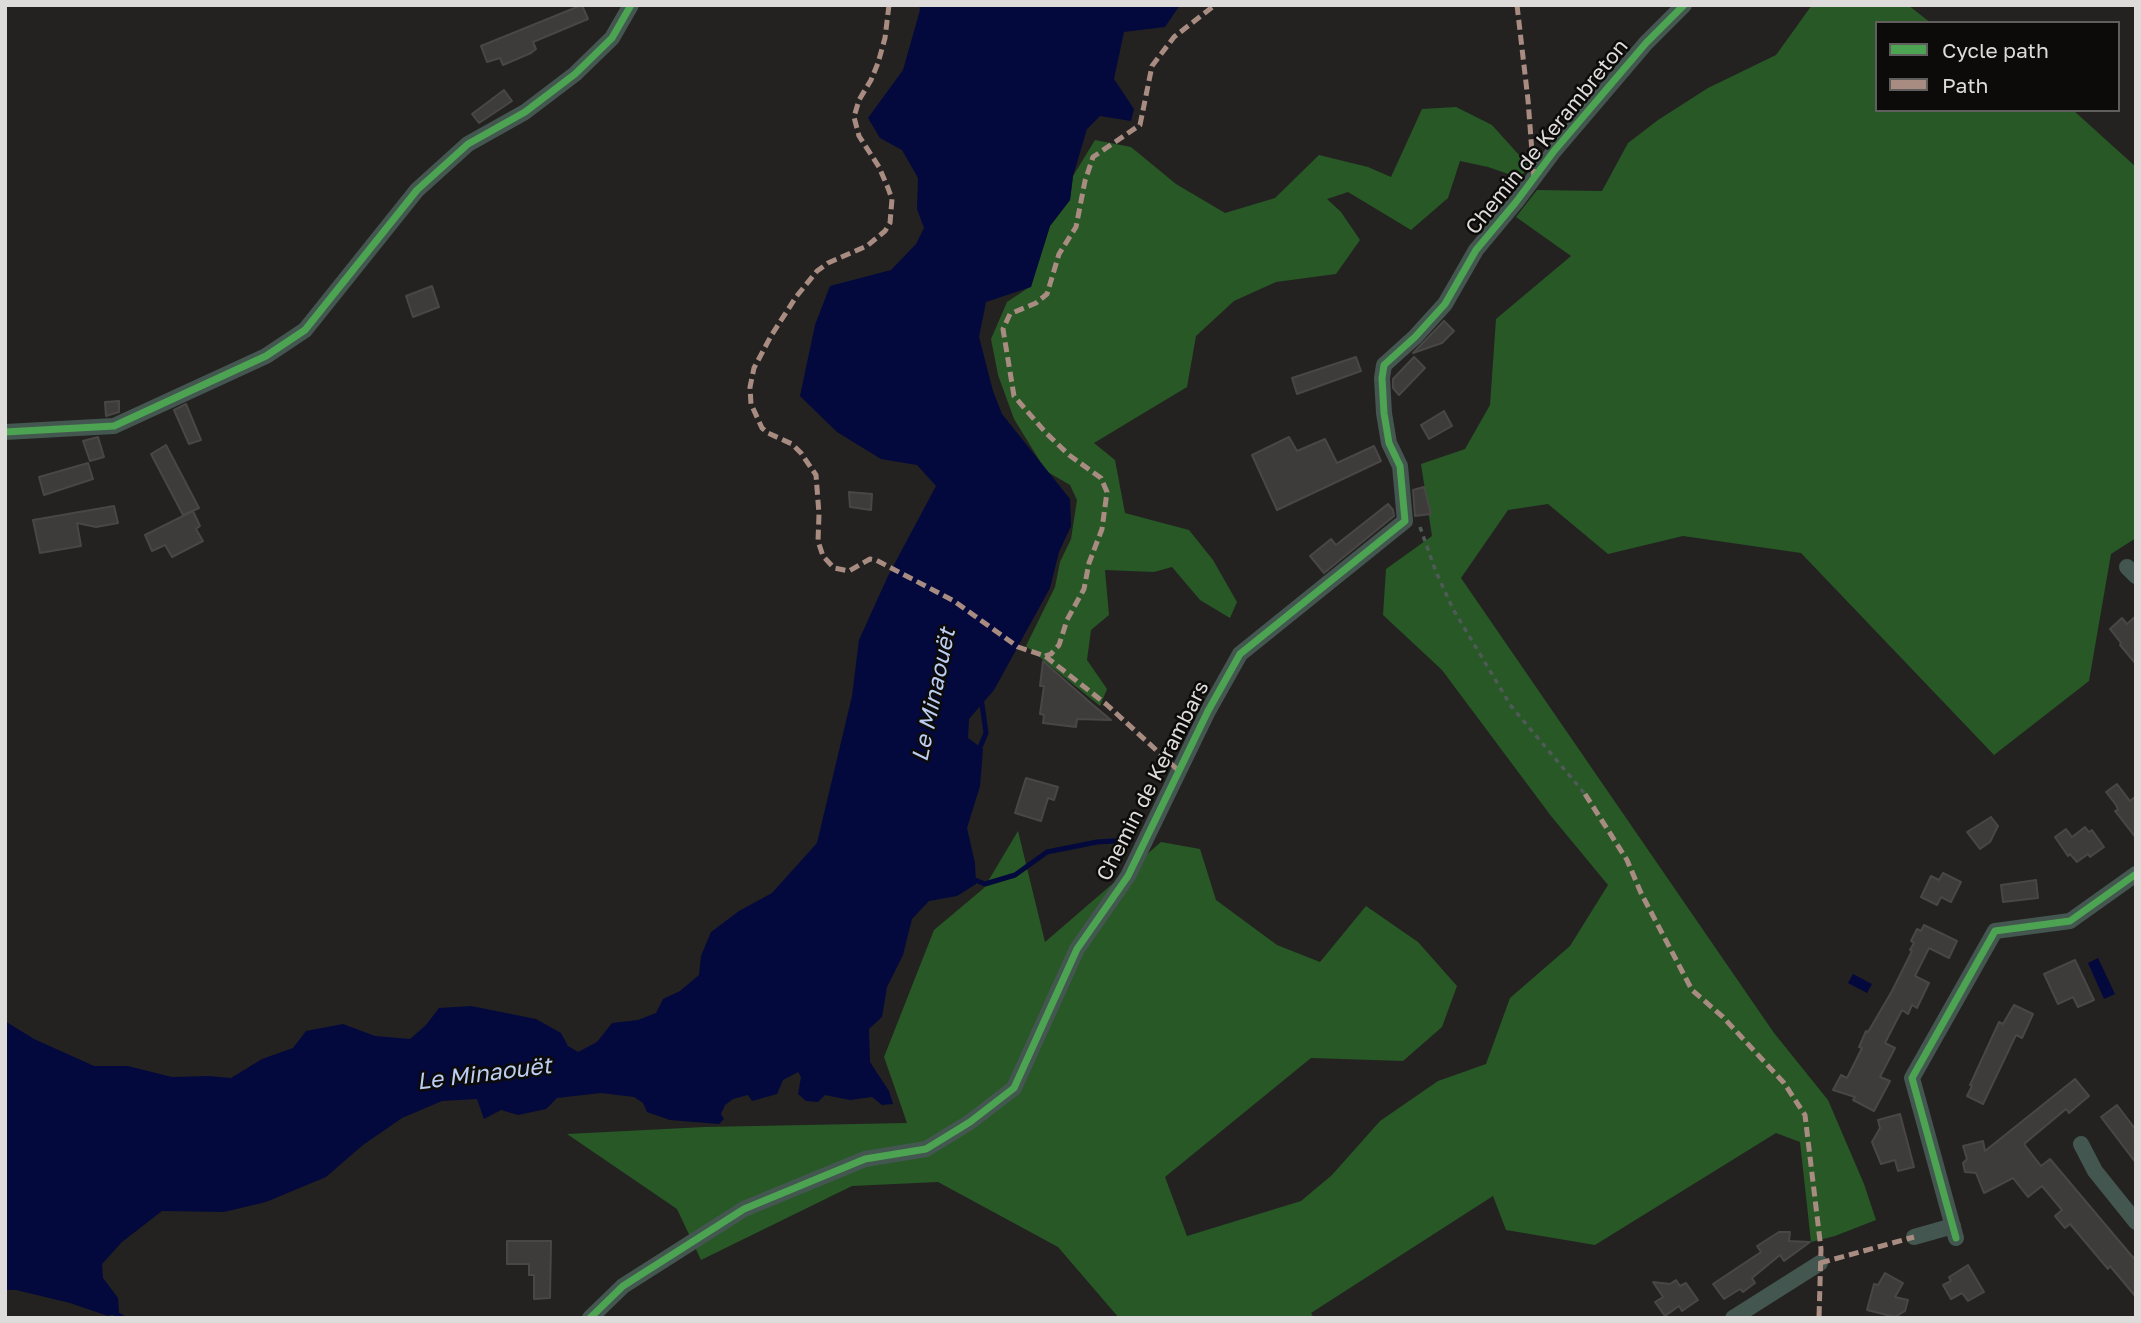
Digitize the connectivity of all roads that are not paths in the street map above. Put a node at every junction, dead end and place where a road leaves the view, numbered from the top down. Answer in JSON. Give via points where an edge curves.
{"nodes":[{"id":1,"x":631,"y":5,"type":"edge"},
{"id":2,"x":1684,"y":5,"type":"edge"},
{"id":3,"x":5,"y":432,"type":"edge"},
{"id":4,"x":1405,"y":522,"type":"joint"},
{"id":5,"x":2136,"y":874,"type":"edge"},
{"id":6,"x":2081,"y":1144,"type":"dead end"},
{"id":7,"x":2136,"y":1222,"type":"edge"},
{"id":8,"x":1914,"y":1237,"type":"dead end"},
{"id":9,"x":1820,"y":1263,"type":"dead end"},
{"id":10,"x":590,"y":1318,"type":"edge"},
{"id":11,"x":1733,"y":1318,"type":"edge"}],
"edges":[{"from":1,"to":3,"type":"street","via":[[612,38],[575,74],[525,112],[468,144],[417,190],[305,330],[266,356],[114,426]]},
{"from":2,"to":4,"type":"street","name":"Chemin de Kerambreton","via":[[1554,151],[1476,250],[1445,304],[1384,365],[1384,413],[1389,443],[1400,466]]},
{"from":4,"to":10,"type":"street","name":"Chemin de Kerambars","via":[[1240,654],[1128,876],[1077,948],[1014,1088],[926,1149],[864,1159],[744,1209],[622,1286]]},
{"from":5,"to":8,"type":"street","via":[[2070,921],[1994,931],[1912,1079],[1955,1232]]},
{"from":6,"to":7,"type":"street","via":[[2095,1171]]},
{"from":9,"to":11,"type":"street"}]}
